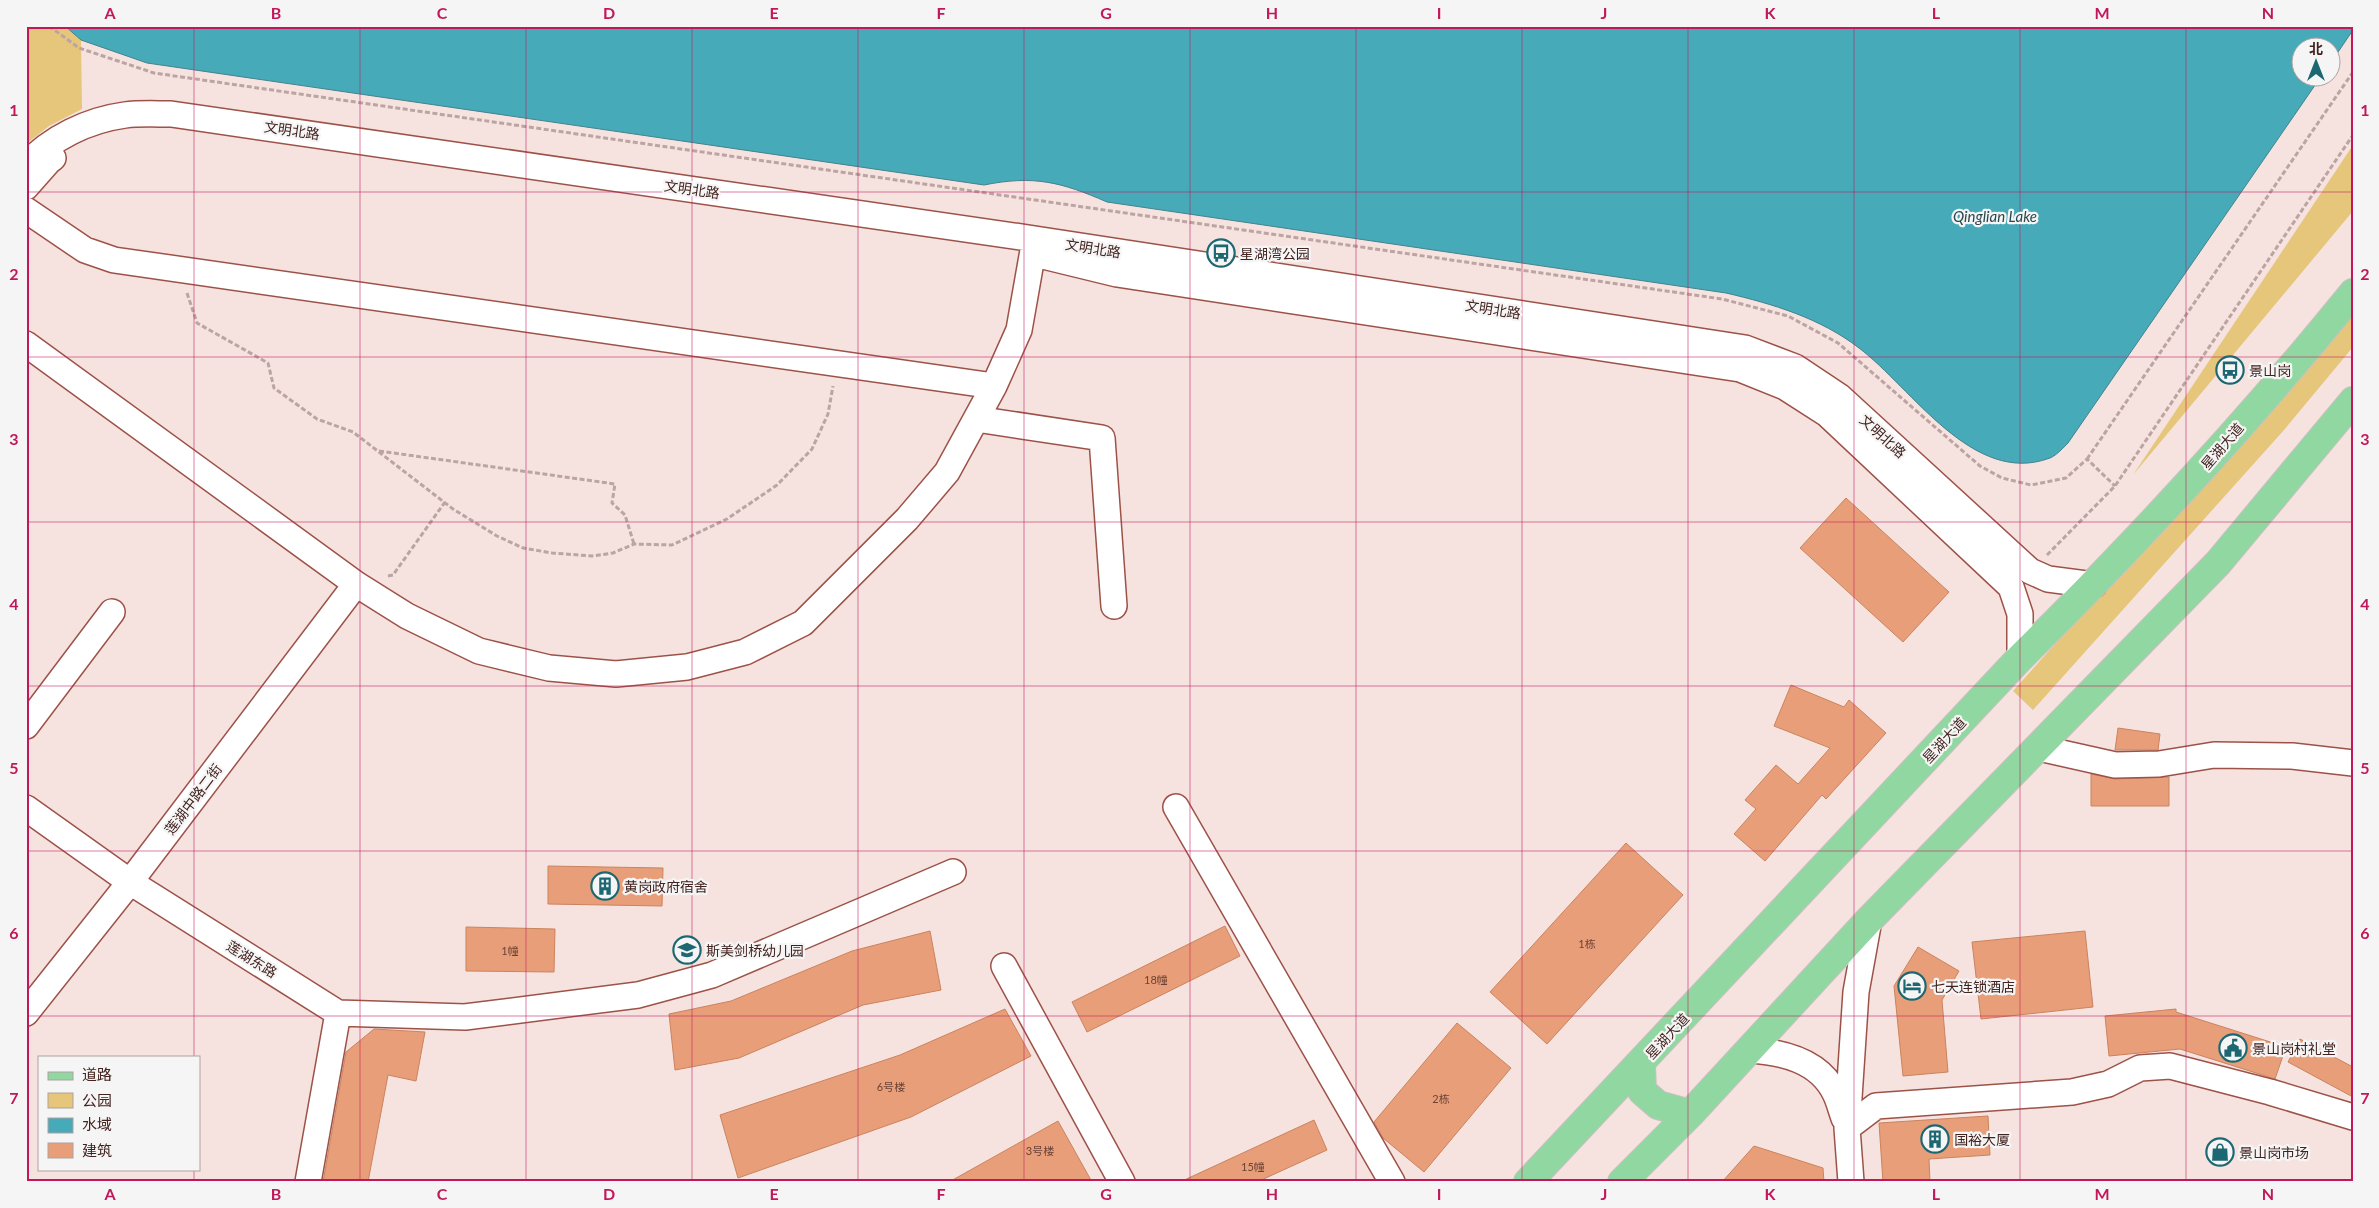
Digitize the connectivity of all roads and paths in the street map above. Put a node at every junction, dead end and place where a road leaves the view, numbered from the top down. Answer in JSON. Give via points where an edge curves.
{"nodes":[{"id":1,"x":2353,"y":72,"type":"edge"},
{"id":2,"x":2347,"y":82,"type":"junction"},
{"id":3,"x":2353,"y":85,"type":"edge"},
{"id":4,"x":2353,"y":135,"type":"edge"},
{"id":5,"x":26,"y":165,"type":"edge"},
{"id":6,"x":26,"y":188,"type":"edge"},
{"id":7,"x":26,"y":210,"type":"edge"},
{"id":8,"x":1034,"y":246,"type":"junction"},
{"id":9,"x":179,"y":269,"type":"junction"},
{"id":10,"x":2353,"y":293,"type":"edge"},
{"id":11,"x":26,"y":344,"type":"edge"},
{"id":12,"x":837,"y":364,"type":"junction"},
{"id":13,"x":994,"y":386,"type":"junction"},
{"id":14,"x":2353,"y":401,"type":"edge"},
{"id":15,"x":976,"y":419,"type":"junction"},
{"id":16,"x":377,"y":450,"type":"junction"},
{"id":17,"x":2087,"y":459,"type":"dead end"},
{"id":18,"x":445,"y":502,"type":"junction"},
{"id":19,"x":634,"y":544,"type":"junction"},
{"id":20,"x":2030,"y":571,"type":"junction"},
{"id":21,"x":356,"y":584,"type":"junction"},
{"id":22,"x":2094,"y":585,"type":"junction"},
{"id":23,"x":1114,"y":606,"type":"dead end"},
{"id":24,"x":112,"y":612,"type":"dead end"},
{"id":25,"x":2020,"y":658,"type":"junction"},
{"id":26,"x":26,"y":726,"type":"edge"},
{"id":27,"x":2038,"y":748,"type":"junction"},
{"id":28,"x":2353,"y":763,"type":"edge"},
{"id":29,"x":1176,"y":807,"type":"dead end"},
{"id":30,"x":26,"y":808,"type":"edge"},
{"id":31,"x":953,"y":872,"type":"dead end"},
{"id":32,"x":130,"y":882,"type":"junction"},
{"id":33,"x":1869,"y":920,"type":"junction"},
{"id":34,"x":1004,"y":966,"type":"dead end"},
{"id":35,"x":26,"y":1013,"type":"edge"},
{"id":36,"x":338,"y":1013,"type":"junction"},
{"id":37,"x":1750,"y":1050,"type":"junction"},
{"id":38,"x":1641,"y":1064,"type":"junction"},
{"id":39,"x":1690,"y":1114,"type":"junction"},
{"id":40,"x":2353,"y":1117,"type":"edge"},
{"id":41,"x":1847,"y":1128,"type":"junction"},
{"id":42,"x":308,"y":1182,"type":"edge"},
{"id":43,"x":1122,"y":1182,"type":"edge"},
{"id":44,"x":1392,"y":1182,"type":"edge"},
{"id":45,"x":1528,"y":1182,"type":"edge"},
{"id":46,"x":1622,"y":1182,"type":"edge"},
{"id":47,"x":1851,"y":1182,"type":"edge"}],
"edges":[{"from":1,"to":2,"type":"path"},
{"from":2,"to":3,"type":"path"},
{"from":2,"to":17,"type":"path"},
{"from":4,"to":20,"type":"path","via":[[2115,486]]},
{"from":5,"to":8,"type":"street","name":"文明北路","via":[[40,151],[80,127],[124,115],[171,114]]},
{"from":6,"to":8,"type":"street","name":"文明北路","via":[[48,161],[85,141],[124,130],[173,127]]},
{"from":7,"to":9,"type":"street","via":[[85,250],[114,260]]},
{"from":8,"to":13,"type":"street","via":[[1019,330]]},
{"from":8,"to":20,"type":"street","name":"文明北路","via":[[1745,348],[1795,367],[1840,397]]},
{"from":8,"to":25,"type":"street","name":"文明北路","via":[[1117,274],[1740,369],[1786,387],[1827,414],[2011,587],[2020,614]]},
{"from":9,"to":12,"type":"street"},
{"from":9,"to":16,"type":"path","via":[[197,322],[268,363],[274,388],[317,420],[353,432]]},
{"from":10,"to":22,"type":"main road","name":"星湖大道","via":[[2190,483]]},
{"from":11,"to":21,"type":"street"},
{"from":12,"to":13,"type":"street"},
{"from":12,"to":19,"type":"path","via":[[828,414],[812,449],[777,485],[727,519],[672,545]]},
{"from":13,"to":15,"type":"street"},
{"from":14,"to":27,"type":"main road","via":[[2218,563]]},
{"from":15,"to":21,"type":"street","via":[[947,472],[858,570],[803,623],[745,652],[687,667],[616,674],[549,668],[479,650],[407,616]]},
{"from":15,"to":23,"type":"street","via":[[1102,438]]},
{"from":16,"to":18,"type":"path"},
{"from":16,"to":19,"type":"path","via":[[615,484],[612,503],[625,515]]},
{"from":18,"to":19,"type":"path","via":[[497,536],[523,548],[592,556],[613,553]]},
{"from":18,"to":21,"type":"path","via":[[393,575]]},
{"from":20,"to":22,"type":"street","name":"文明北路","via":[[2048,579]]},
{"from":21,"to":32,"type":"street","name":"莲湖中路二街"},
{"from":22,"to":25,"type":"main road","name":"星湖大道"},
{"from":24,"to":26,"type":"street"},
{"from":25,"to":38,"type":"main road","name":"星湖大道"},
{"from":27,"to":28,"type":"street","via":[[2115,765],[2159,764],[2214,755],[2292,756]]},
{"from":27,"to":33,"type":"main road"},
{"from":29,"to":44,"type":"street"},
{"from":30,"to":32,"type":"street","name":"莲湖东路"},
{"from":31,"to":36,"type":"street","via":[[712,975],[638,995],[465,1017]]},
{"from":32,"to":35,"type":"street","name":"莲湖中路二街"},
{"from":32,"to":36,"type":"street","name":"莲湖东路"},
{"from":33,"to":37,"type":"main road"},
{"from":33,"to":41,"type":"street","via":[[1856,992]]},
{"from":34,"to":43,"type":"street"},
{"from":36,"to":42,"type":"street"},
{"from":37,"to":39,"type":"main road"},
{"from":37,"to":41,"type":"street","via":[[1777,1052],[1799,1059],[1819,1071],[1835,1092]]},
{"from":38,"to":39,"type":"main road","via":[[1642,1090],[1658,1105]]},
{"from":38,"to":45,"type":"main road","name":"星湖大道"},
{"from":39,"to":46,"type":"main road"},
{"from":40,"to":41,"type":"street","via":[[2170,1066],[2140,1068],[2108,1084],[2072,1092],[1876,1106]]},
{"from":41,"to":47,"type":"street"}]}
